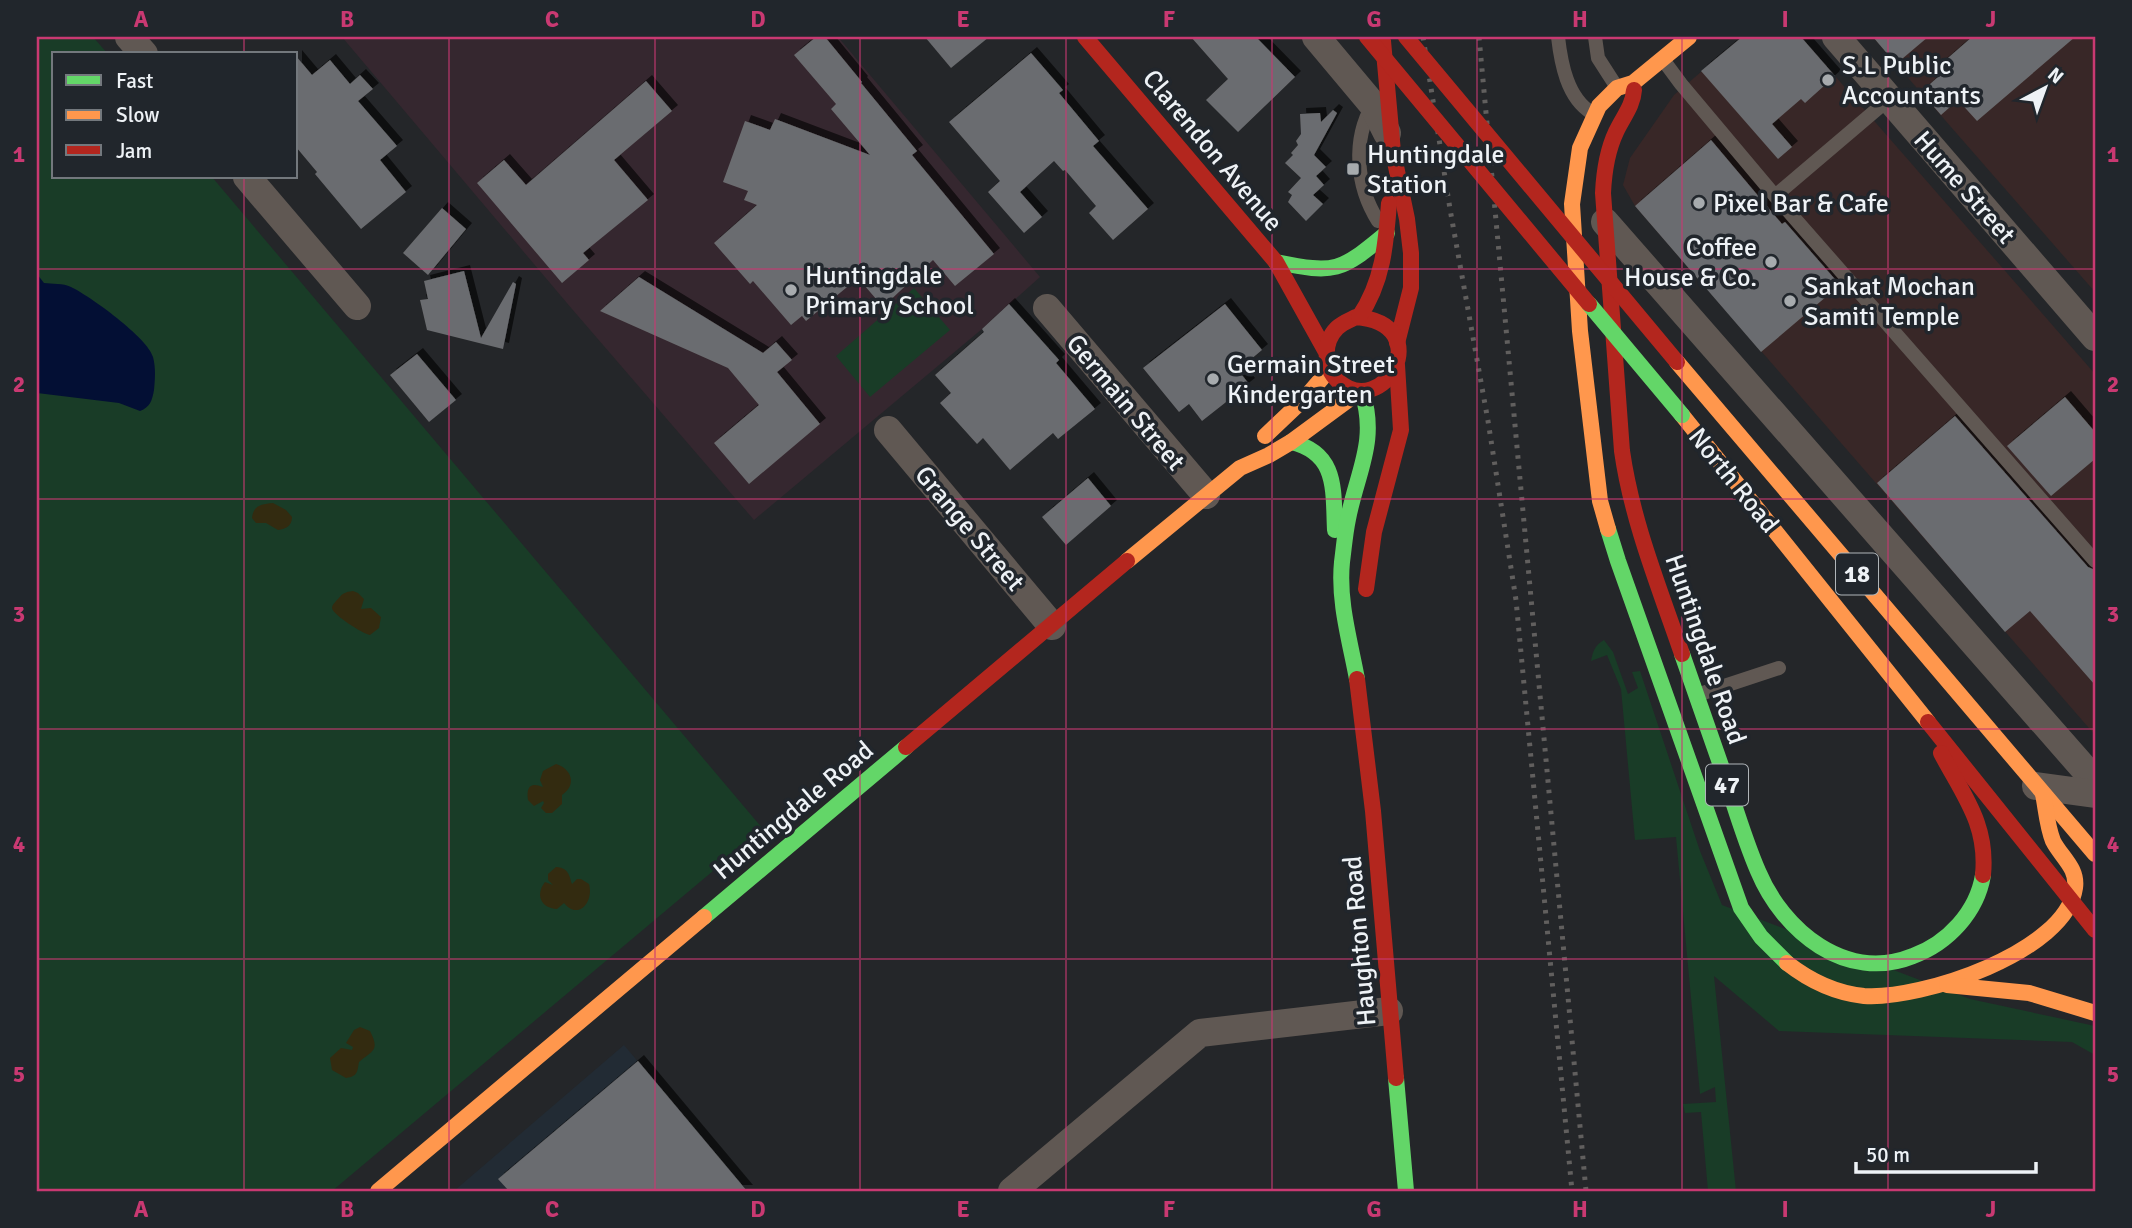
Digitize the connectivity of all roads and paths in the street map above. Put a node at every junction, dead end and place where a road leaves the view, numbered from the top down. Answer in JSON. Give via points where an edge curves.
{"nodes":[{"id":1,"x":129,"y":37,"type":"edge"},
{"id":2,"x":1085,"y":37,"type":"edge"},
{"id":3,"x":1316,"y":37,"type":"edge"},
{"id":4,"x":1367,"y":37,"type":"edge"},
{"id":5,"x":1383,"y":37,"type":"edge"},
{"id":6,"x":1406,"y":37,"type":"edge"},
{"id":7,"x":1558,"y":37,"type":"edge"},
{"id":8,"x":1595,"y":37,"type":"edge"},
{"id":9,"x":1689,"y":37,"type":"edge"},
{"id":10,"x":1836,"y":37,"type":"edge"},
{"id":11,"x":142,"y":52,"type":"edge"},
{"id":12,"x":1663,"y":59,"type":"junction"},
{"id":13,"x":1625,"y":85,"type":"junction"},
{"id":14,"x":1380,"y":96,"type":"junction"},
{"id":15,"x":1889,"y":99,"type":"junction"},
{"id":16,"x":1595,"y":114,"type":"junction"},
{"id":17,"x":1619,"y":125,"type":"junction"},
{"id":18,"x":1393,"y":152,"type":"junction"},
{"id":19,"x":248,"y":178,"type":"edge"},
{"id":20,"x":1775,"y":195,"type":"junction"},
{"id":21,"x":1605,"y":222,"type":"junction"},
{"id":22,"x":1387,"y":233,"type":"junction"},
{"id":23,"x":1276,"y":262,"type":"junction"},
{"id":24,"x":1310,"y":286,"type":"dead end"},
{"id":25,"x":357,"y":306,"type":"dead end"},
{"id":26,"x":1046,"y":308,"type":"dead end"},
{"id":27,"x":1353,"y":315,"type":"junction"},
{"id":28,"x":2095,"y":337,"type":"edge"},
{"id":29,"x":1397,"y":343,"type":"junction"},
{"id":30,"x":1325,"y":349,"type":"junction"},
{"id":31,"x":1397,"y":365,"type":"junction"},
{"id":32,"x":1329,"y":370,"type":"junction"},
{"id":33,"x":1361,"y":392,"type":"junction"},
{"id":34,"x":888,"y":430,"type":"dead end"},
{"id":35,"x":1291,"y":442,"type":"junction"},
{"id":36,"x":1240,"y":468,"type":"junction"},
{"id":37,"x":1206,"y":495,"type":"junction"},
{"id":38,"x":2095,"y":561,"type":"edge"},
{"id":39,"x":1341,"y":581,"type":"junction"},
{"id":40,"x":1364,"y":606,"type":"dead end"},
{"id":41,"x":1052,"y":626,"type":"junction"},
{"id":42,"x":1362,"y":633,"type":"dead end"},
{"id":43,"x":1779,"y":668,"type":"dead end"},
{"id":44,"x":1358,"y":687,"type":"junction"},
{"id":45,"x":1696,"y":696,"type":"junction"},
{"id":46,"x":1669,"y":705,"type":"junction"},
{"id":47,"x":1919,"y":711,"type":"junction"},
{"id":48,"x":2095,"y":781,"type":"edge"},
{"id":49,"x":2040,"y":790,"type":"junction"},
{"id":50,"x":2095,"y":794,"type":"edge"},
{"id":51,"x":2095,"y":854,"type":"edge"},
{"id":52,"x":2072,"y":902,"type":"junction"},
{"id":53,"x":2095,"y":930,"type":"edge"},
{"id":54,"x":1943,"y":984,"type":"junction"},
{"id":55,"x":1390,"y":1011,"type":"junction"},
{"id":56,"x":2095,"y":1013,"type":"edge"},
{"id":57,"x":379,"y":1191,"type":"edge"},
{"id":58,"x":1012,"y":1191,"type":"edge"},
{"id":59,"x":1406,"y":1191,"type":"edge"}],
"edges":[{"from":1,"to":11,"type":"street"},
{"from":2,"to":23,"type":"main road","name":"Clarendon Avenue"},
{"from":3,"to":14,"type":"street"},
{"from":4,"to":47,"type":"main road","name":"North Road","number":"18","bridge":true,"via":[[1682,415]]},
{"from":5,"to":14,"type":"main road"},
{"from":6,"to":49,"type":"main road","name":"North Road","number":"18","bridge":true},
{"from":7,"to":16,"type":"lane","via":[[1574,94]]},
{"from":8,"to":13,"type":"lane","via":[[1598,58],[1610,79]]},
{"from":9,"to":12,"type":"main road","name":"Huntingdale Road","number":"47"},
{"from":10,"to":15,"type":"street","name":"Hume Street"},
{"from":12,"to":13,"type":"main road","name":"Huntingdale Road","number":"47"},
{"from":12,"to":20,"type":"lane"},
{"from":13,"to":16,"type":"main road","name":"Huntingdale Road","number":"47","via":[[1607,97]]},
{"from":13,"to":17,"type":"main road","name":"Huntingdale Road","number":"47","via":[[1634,101]]},
{"from":14,"to":18,"type":"street"},
{"from":14,"to":22,"type":"lane","via":[[1360,135],[1361,175],[1375,218]]},
{"from":15,"to":20,"type":"lane"},
{"from":15,"to":28,"type":"street","name":"Hume Street"},
{"from":16,"to":17,"type":"lane"},
{"from":16,"to":46,"type":"main road","name":"Huntingdale Road","number":"47","via":[[1580,148],[1572,204],[1580,331],[1600,501]]},
{"from":17,"to":21,"type":"main road","name":"Huntingdale Road","number":"47","via":[[1604,175]]},
{"from":18,"to":22,"type":"main road"},
{"from":18,"to":29,"type":"main road","via":[[1411,253],[1411,288]]},
{"from":19,"to":25,"type":"street"},
{"from":20,"to":38,"type":"lane"},
{"from":21,"to":45,"type":"main road","name":"Huntingdale Road","number":"47","via":[[1627,486]]},
{"from":21,"to":48,"type":"street"},
{"from":22,"to":23,"type":"main road","via":[[1337,270]]},
{"from":22,"to":27,"type":"main road","via":[[1375,293]]},
{"from":23,"to":24,"type":"main road","name":"Clarendon Avenue"},
{"from":23,"to":30,"type":"main road","name":"Clarendon Avenue"},
{"from":26,"to":37,"type":"street","name":"Germain Street"},
{"from":27,"to":29,"type":"main road","via":[[1380,321]]},
{"from":27,"to":30,"type":"main road","via":[[1339,324]]},
{"from":29,"to":31,"type":"main road"},
{"from":30,"to":32,"type":"main road"},
{"from":31,"to":33,"type":"main road","via":[[1382,385]]},
{"from":31,"to":40,"type":"main road","via":[[1401,430],[1374,532]]},
{"from":32,"to":33,"type":"main road","via":[[1348,388]]},
{"from":32,"to":36,"type":"main road","name":"Huntingdale Road"},
{"from":33,"to":35,"type":"main road","name":"Huntingdale Road"},
{"from":33,"to":39,"type":"main road","name":"Haughton Road","via":[[1369,438],[1351,507]]},
{"from":34,"to":41,"type":"street","name":"Grange Street"},
{"from":35,"to":36,"type":"main road","name":"Huntingdale Road"},
{"from":35,"to":39,"type":"main road","via":[[1314,450],[1329,472]]},
{"from":36,"to":37,"type":"main road","name":"Huntingdale Road"},
{"from":37,"to":41,"type":"main road","name":"Huntingdale Road"},
{"from":39,"to":44,"type":"main road","name":"Haughton Road"},
{"from":41,"to":57,"type":"main road","name":"Huntingdale Road"},
{"from":42,"to":44,"type":"main road","name":"Haughton Road"},
{"from":43,"to":45,"type":"lane"},
{"from":44,"to":55,"type":"main road","name":"Haughton Road"},
{"from":45,"to":46,"type":"lane"},
{"from":45,"to":47,"type":"main road","name":"Huntingdale Road","number":"47","via":[[1758,872],[1775,904],[1798,932],[1818,946],[1841,958],[1870,963],[1904,960],[1935,946],[1966,916],[1982,881],[1980,828]]},
{"from":46,"to":54,"type":"main road","name":"Huntingdale Road","number":"47","via":[[1741,908],[1776,954],[1799,972],[1849,994],[1904,994]]},
{"from":47,"to":52,"type":"main road","name":"North Road","number":"18"},
{"from":49,"to":50,"type":"street"},
{"from":49,"to":51,"type":"main road","name":"North Road","number":"18"},
{"from":49,"to":52,"type":"main road","via":[[2053,843],[2076,879]]},
{"from":52,"to":53,"type":"main road","name":"North Road","number":"18"},
{"from":52,"to":54,"type":"main road","name":"Huntingdale Road","number":"47","via":[[2060,920],[2028,945]]},
{"from":54,"to":56,"type":"main road","via":[[2020,991]]},
{"from":55,"to":58,"type":"street","via":[[1200,1033]]},
{"from":55,"to":59,"type":"main road","name":"Haughton Road"}]}
